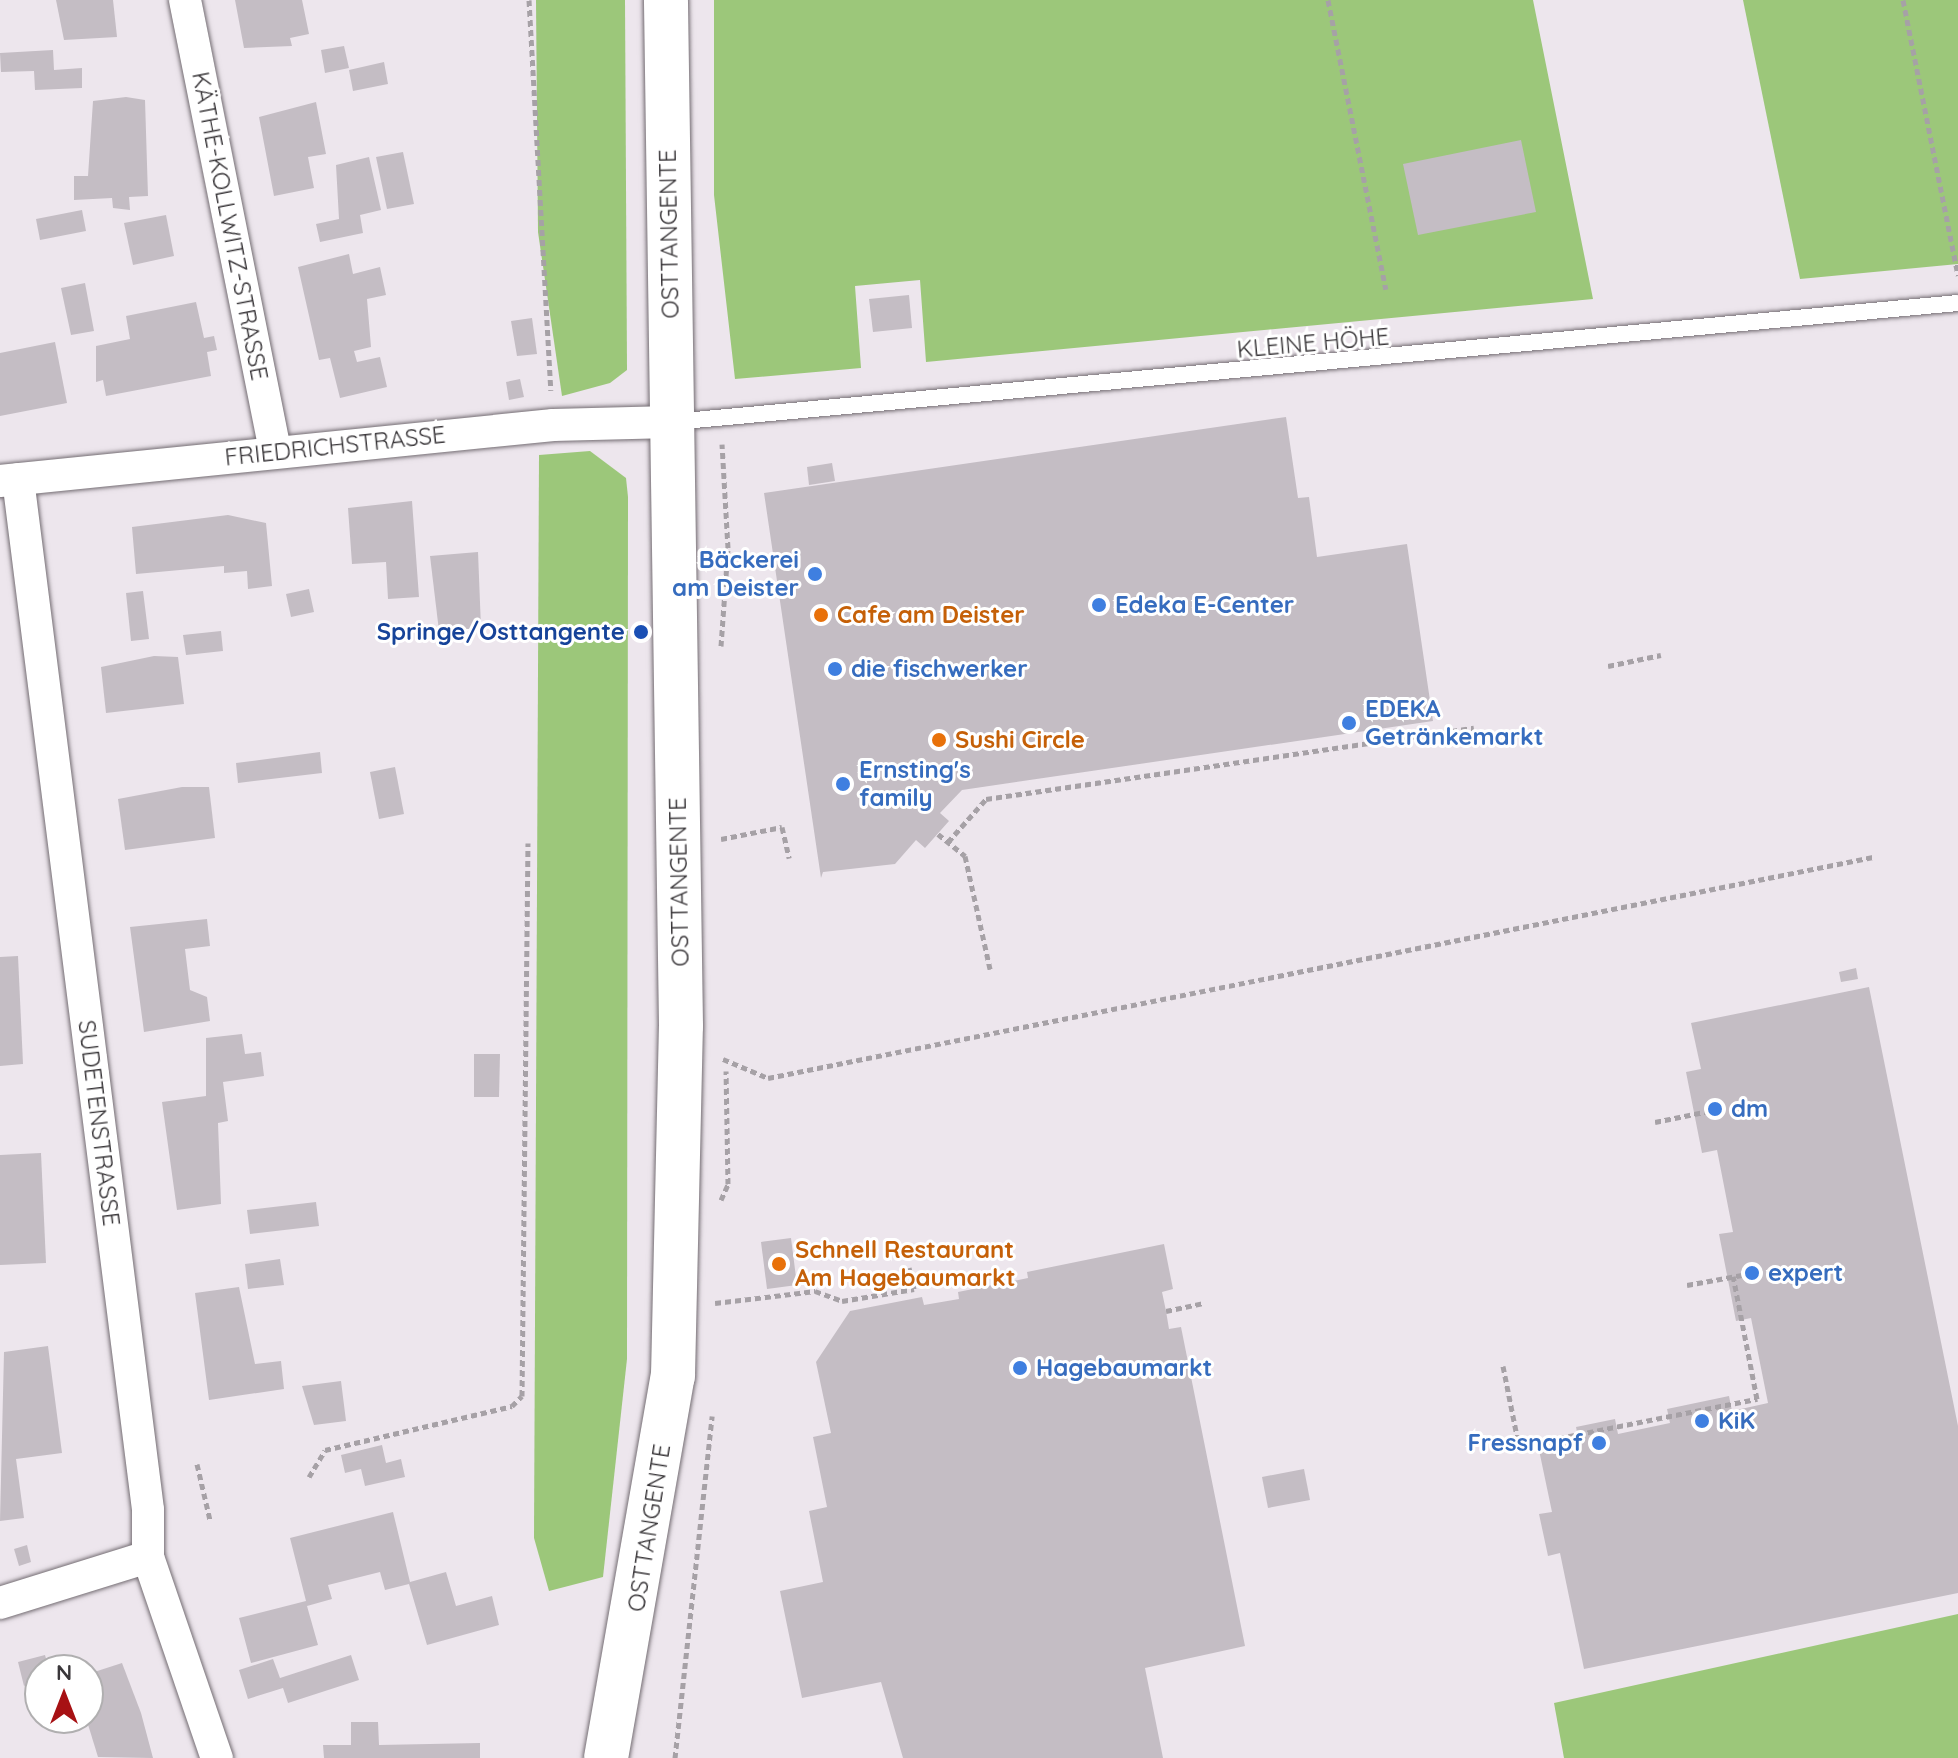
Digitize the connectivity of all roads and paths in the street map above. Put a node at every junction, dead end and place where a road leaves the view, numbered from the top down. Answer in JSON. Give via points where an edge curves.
{"nodes":[{"id":1,"x":185,"y":0,"type":"edge"},
{"id":2,"x":529,"y":0,"type":"edge"},
{"id":3,"x":666,"y":0,"type":"edge"},
{"id":4,"x":1328,"y":0,"type":"edge"},
{"id":5,"x":1903,"y":0,"type":"edge"},
{"id":6,"x":1958,"y":276,"type":"edge"},
{"id":7,"x":1386,"y":289,"type":"dead end"},
{"id":8,"x":1958,"y":303,"type":"edge"},
{"id":9,"x":671,"y":422,"type":"junction"},
{"id":10,"x":553,"y":425,"type":"junction"},
{"id":11,"x":275,"y":452,"type":"junction"},
{"id":12,"x":9,"y":480,"type":"edge"},
{"id":13,"x":1661,"y":655,"type":"dead end"},
{"id":14,"x":1608,"y":666,"type":"dead end"},
{"id":15,"x":1474,"y":728,"type":"dead end"},
{"id":16,"x":1350,"y":734,"type":"dead end"},
{"id":17,"x":1351,"y":745,"type":"junction"},
{"id":18,"x":938,"y":834,"type":"dead end"},
{"id":19,"x":710,"y":842,"type":"dead end"},
{"id":20,"x":948,"y":842,"type":"junction"},
{"id":21,"x":528,"y":843,"type":"dead end"},
{"id":22,"x":1873,"y":857,"type":"dead end"},
{"id":23,"x":789,"y":858,"type":"dead end"},
{"id":24,"x":990,"y":969,"type":"dead end"},
{"id":25,"x":1709,"y":1111,"type":"dead end"},
{"id":26,"x":1655,"y":1122,"type":"dead end"},
{"id":27,"x":716,"y":1216,"type":"dead end"},
{"id":28,"x":909,"y":1268,"type":"dead end"},
{"id":29,"x":1742,"y":1275,"type":"dead end"},
{"id":30,"x":1733,"y":1276,"type":"junction"},
{"id":31,"x":1687,"y":1285,"type":"dead end"},
{"id":32,"x":714,"y":1288,"type":"dead end"},
{"id":33,"x":714,"y":1303,"type":"junction"},
{"id":34,"x":1203,"y":1303,"type":"dead end"},
{"id":35,"x":1166,"y":1311,"type":"dead end"},
{"id":36,"x":714,"y":1317,"type":"dead end"},
{"id":37,"x":1503,"y":1366,"type":"dead end"},
{"id":38,"x":713,"y":1404,"type":"dead end"},
{"id":39,"x":197,"y":1464,"type":"dead end"},
{"id":40,"x":309,"y":1477,"type":"dead end"},
{"id":41,"x":210,"y":1520,"type":"dead end"},
{"id":42,"x":148,"y":1557,"type":"junction"},
{"id":43,"x":0,"y":1603,"type":"edge"},
{"id":44,"x":217,"y":1758,"type":"edge"},
{"id":45,"x":606,"y":1758,"type":"edge"},
{"id":46,"x":675,"y":1758,"type":"edge"}],
"edges":[{"from":1,"to":11,"type":"street","name":"KÄTHE-KOLLWITZ-STRASSE"},
{"from":2,"to":10,"type":"path"},
{"from":3,"to":9,"type":"street","name":"OSTTANGENTE"},
{"from":4,"to":7,"type":"path"},
{"from":5,"to":6,"type":"path"},
{"from":8,"to":9,"type":"lane","name":"KLEINE HÖHE"},
{"from":9,"to":10,"type":"street","name":"FRIEDRICHSTRASSE"},
{"from":9,"to":45,"type":"street","name":"OSTTANGENTE","via":[[681,1026],[673,1376]]},
{"from":10,"to":11,"type":"street","name":"FRIEDRICHSTRASSE"},
{"from":11,"to":12,"type":"street","name":"FRIEDRICHSTRASSE"},
{"from":12,"to":42,"type":"street","name":"SUDETENSTRASSE","via":[[146,1495]]},
{"from":13,"to":14,"type":"path"},
{"from":15,"to":17,"type":"path"},
{"from":16,"to":17,"type":"path"},
{"from":17,"to":20,"type":"path","via":[[986,799]]},
{"from":18,"to":20,"type":"path"},
{"from":19,"to":23,"type":"path","via":[[782,827]]},
{"from":20,"to":24,"type":"path","via":[[965,856]]},
{"from":21,"to":40,"type":"path","via":[[522,1396],[512,1406],[325,1450]]},
{"from":22,"to":27,"type":"path","via":[[768,1078],[726,1062],[728,1184]]},
{"from":25,"to":26,"type":"path"},
{"from":28,"to":33,"type":"path","via":[[914,1289],[842,1301],[815,1291]]},
{"from":29,"to":30,"type":"path"},
{"from":30,"to":31,"type":"path"},
{"from":30,"to":37,"type":"path","via":[[1757,1399],[1519,1446]]},
{"from":32,"to":33,"type":"path"},
{"from":33,"to":36,"type":"path"},
{"from":34,"to":35,"type":"path"},
{"from":38,"to":46,"type":"path"},
{"from":39,"to":41,"type":"path"},
{"from":42,"to":43,"type":"street"},
{"from":42,"to":44,"type":"street","name":"SUDETENSTRASSE"}]}
